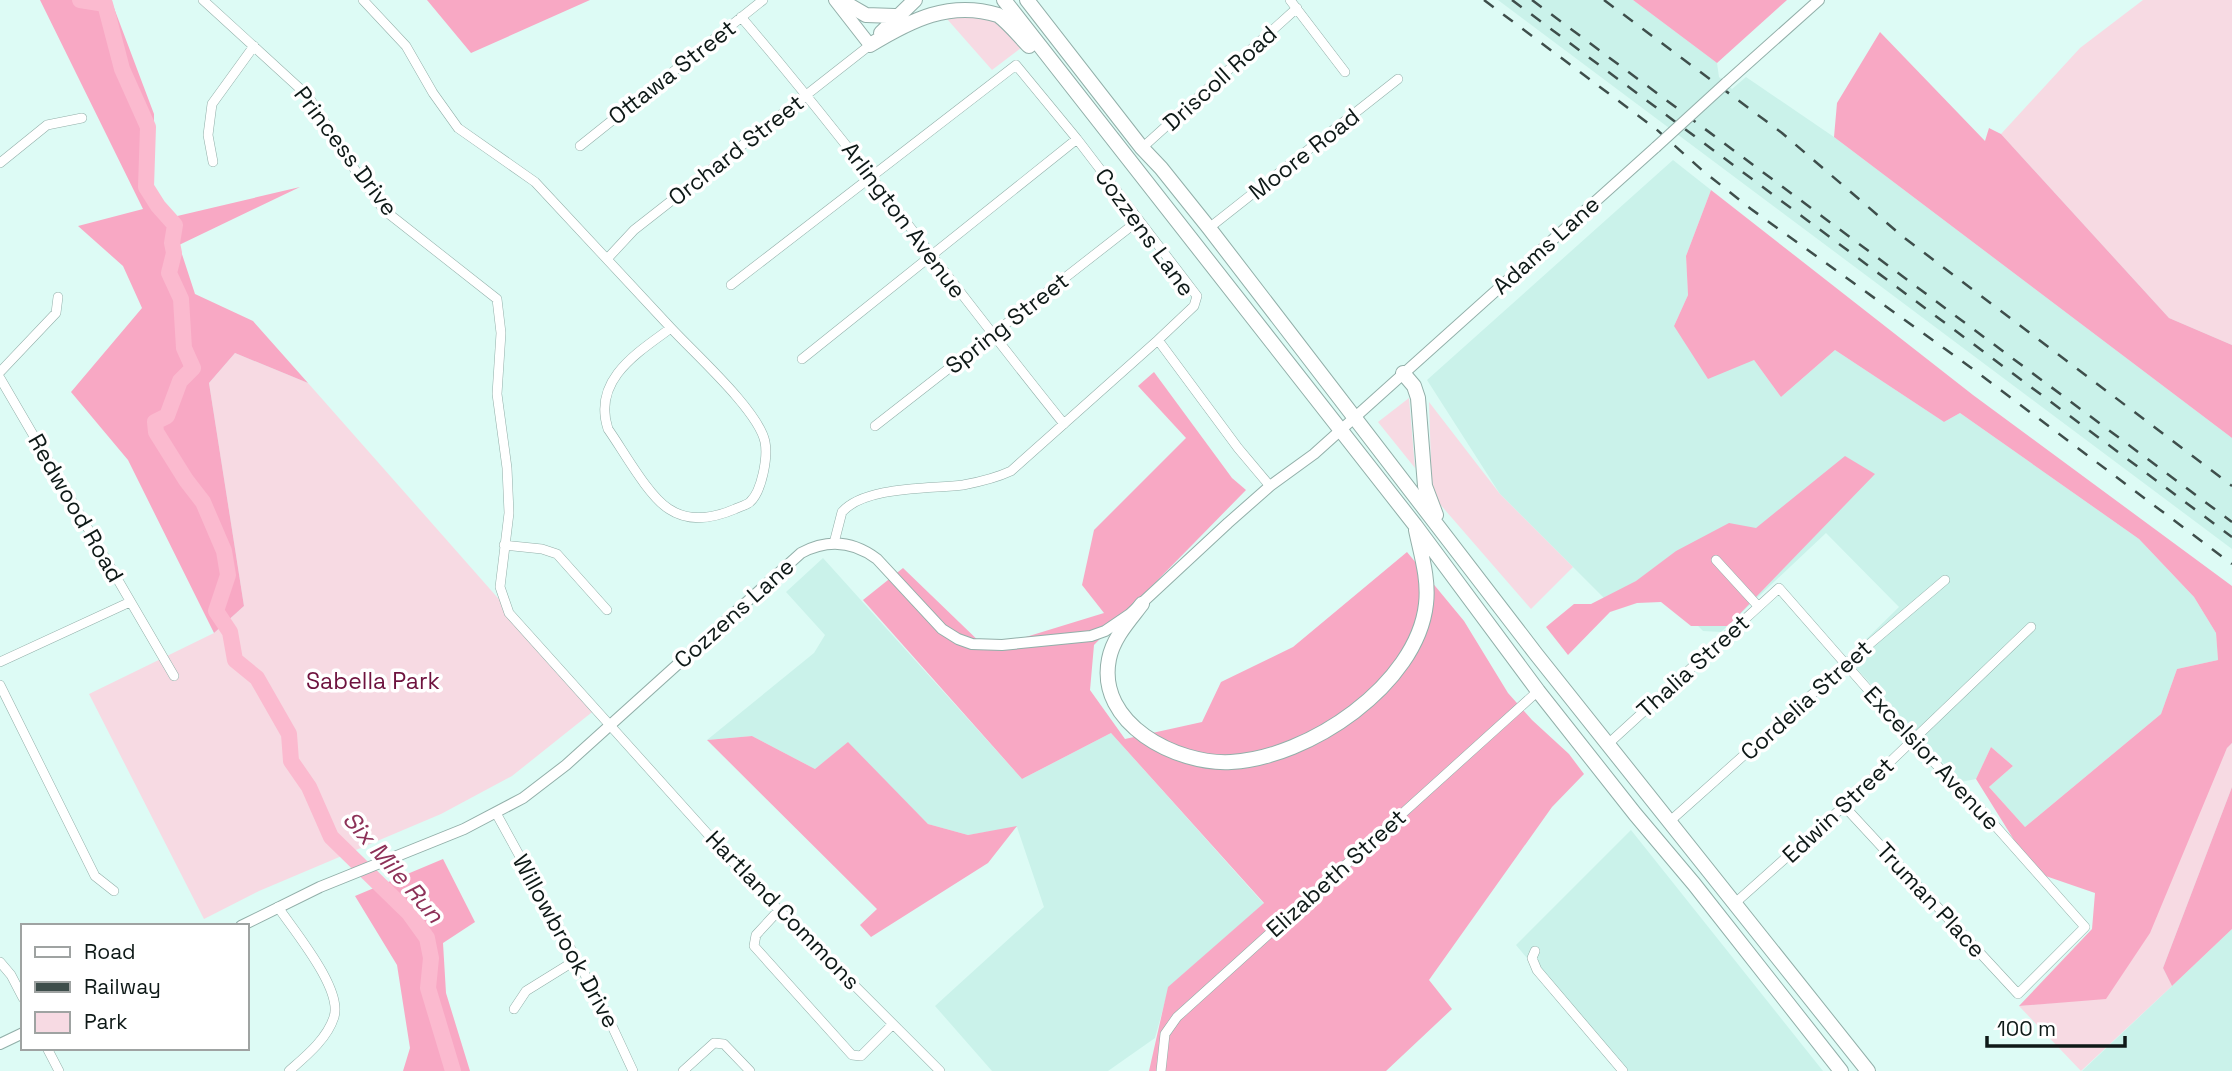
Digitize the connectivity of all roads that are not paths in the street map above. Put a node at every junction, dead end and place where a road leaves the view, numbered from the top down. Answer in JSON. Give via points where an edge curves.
{"nodes":[{"id":1,"x":203,"y":0,"type":"edge"},
{"id":2,"x":363,"y":0,"type":"edge"},
{"id":3,"x":763,"y":0,"type":"edge"},
{"id":4,"x":838,"y":0,"type":"edge"},
{"id":5,"x":915,"y":0,"type":"edge"},
{"id":6,"x":1004,"y":0,"type":"edge"},
{"id":7,"x":1027,"y":0,"type":"edge"},
{"id":8,"x":1290,"y":0,"type":"edge"},
{"id":9,"x":1819,"y":0,"type":"edge"},
{"id":10,"x":1297,"y":8,"type":"junction"},
{"id":11,"x":895,"y":16,"type":"junction"},
{"id":12,"x":741,"y":17,"type":"junction"},
{"id":13,"x":870,"y":45,"type":"junction"},
{"id":14,"x":254,"y":46,"type":"junction"},
{"id":15,"x":1345,"y":72,"type":"dead end"},
{"id":16,"x":1398,"y":79,"type":"dead end"},
{"id":17,"x":807,"y":94,"type":"junction"},
{"id":18,"x":1086,"y":106,"type":"junction"},
{"id":19,"x":82,"y":118,"type":"dead end"},
{"id":20,"x":1077,"y":139,"type":"junction"},
{"id":21,"x":580,"y":146,"type":"dead end"},
{"id":22,"x":1142,"y":148,"type":"junction"},
{"id":23,"x":213,"y":162,"type":"dead end"},
{"id":24,"x":0,"y":163,"type":"edge"},
{"id":25,"x":871,"y":177,"type":"junction"},
{"id":26,"x":1139,"y":220,"type":"junction"},
{"id":27,"x":1209,"y":228,"type":"junction"},
{"id":28,"x":931,"y":256,"type":"junction"},
{"id":29,"x":607,"y":259,"type":"junction"},
{"id":30,"x":731,"y":285,"type":"dead end"},
{"id":31,"x":58,"y":297,"type":"dead end"},
{"id":32,"x":671,"y":328,"type":"junction"},
{"id":33,"x":992,"y":335,"type":"junction"},
{"id":34,"x":1158,"y":340,"type":"junction"},
{"id":35,"x":802,"y":359,"type":"dead end"},
{"id":36,"x":0,"y":372,"type":"edge"},
{"id":37,"x":1403,"y":373,"type":"junction"},
{"id":38,"x":0,"y":378,"type":"edge"},
{"id":39,"x":1353,"y":418,"type":"junction"},
{"id":40,"x":1063,"y":425,"type":"junction"},
{"id":41,"x":875,"y":426,"type":"dead end"},
{"id":42,"x":1339,"y":430,"type":"junction"},
{"id":43,"x":1270,"y":486,"type":"junction"},
{"id":44,"x":1415,"y":525,"type":"junction"},
{"id":45,"x":1447,"y":538,"type":"junction"},
{"id":46,"x":834,"y":543,"type":"junction"},
{"id":47,"x":504,"y":545,"type":"junction"},
{"id":48,"x":1716,"y":561,"type":"dead end"},
{"id":49,"x":1945,"y":580,"type":"dead end"},
{"id":50,"x":1779,"y":588,"type":"joint"},
{"id":51,"x":130,"y":602,"type":"junction"},
{"id":52,"x":1142,"y":604,"type":"junction"},
{"id":53,"x":1758,"y":607,"type":"junction"},
{"id":54,"x":607,"y":610,"type":"dead end"},
{"id":55,"x":2031,"y":627,"type":"dead end"},
{"id":56,"x":0,"y":662,"type":"edge"},
{"id":57,"x":1846,"y":664,"type":"junction"},
{"id":58,"x":174,"y":676,"type":"dead end"},
{"id":59,"x":0,"y":685,"type":"edge"},
{"id":60,"x":1538,"y":691,"type":"junction"},
{"id":61,"x":611,"y":724,"type":"junction"},
{"id":62,"x":1913,"y":741,"type":"junction"},
{"id":63,"x":1608,"y":744,"type":"junction"},
{"id":64,"x":1844,"y":806,"type":"junction"},
{"id":65,"x":496,"y":813,"type":"junction"},
{"id":66,"x":1669,"y":822,"type":"junction"},
{"id":67,"x":114,"y":891,"type":"dead end"},
{"id":68,"x":1734,"y":904,"type":"junction"},
{"id":69,"x":278,"y":907,"type":"junction"},
{"id":70,"x":779,"y":910,"type":"junction"},
{"id":71,"x":245,"y":924,"type":"edge"},
{"id":72,"x":1535,"y":951,"type":"dead end"},
{"id":73,"x":576,"y":960,"type":"junction"},
{"id":74,"x":0,"y":962,"type":"edge"},
{"id":75,"x":21,"y":994,"type":"edge"},
{"id":76,"x":2018,"y":995,"type":"joint"},
{"id":77,"x":514,"y":1009,"type":"dead end"},
{"id":78,"x":893,"y":1024,"type":"junction"},
{"id":79,"x":21,"y":1034,"type":"edge"},
{"id":80,"x":0,"y":1044,"type":"edge"},
{"id":81,"x":48,"y":1050,"type":"edge"},
{"id":82,"x":59,"y":1071,"type":"edge"},
{"id":83,"x":289,"y":1071,"type":"edge"},
{"id":84,"x":633,"y":1071,"type":"edge"},
{"id":85,"x":683,"y":1071,"type":"edge"},
{"id":86,"x":750,"y":1071,"type":"edge"},
{"id":87,"x":940,"y":1071,"type":"edge"},
{"id":88,"x":1161,"y":1071,"type":"edge"},
{"id":89,"x":1623,"y":1071,"type":"edge"},
{"id":90,"x":1841,"y":1071,"type":"edge"},
{"id":91,"x":1868,"y":1071,"type":"edge"}],
"edges":[{"from":1,"to":14,"type":"street","name":"Princess Drive"},
{"from":2,"to":29,"type":"street","via":[[406,46],[458,128],[535,182]]},
{"from":3,"to":12,"type":"street","name":"Ottawa Street"},
{"from":4,"to":11,"type":"highway","via":[[866,15]]},
{"from":4,"to":13,"type":"main road"},
{"from":5,"to":11,"type":"highway"},
{"from":6,"to":18,"type":"highway"},
{"from":7,"to":22,"type":"highway"},
{"from":8,"to":10,"type":"street"},
{"from":9,"to":37,"type":"street","name":"Adams Lane","bridge":true},
{"from":10,"to":15,"type":"street"},
{"from":10,"to":22,"type":"street","name":"Driscoll Road"},
{"from":11,"to":13,"type":"highway"},
{"from":12,"to":17,"type":"street","name":"Arlington Avenue"},
{"from":12,"to":21,"type":"street","name":"Ottawa Street"},
{"from":13,"to":17,"type":"street","name":"Orchard Street"},
{"from":13,"to":18,"type":"highway","via":[[935,5],[957,0],[977,4],[1006,21]]},
{"from":14,"to":23,"type":"street","via":[[212,104],[208,135]]},
{"from":14,"to":47,"type":"street","name":"Princess Drive","via":[[308,96],[384,210],[497,299],[501,333],[498,394],[509,513]]},
{"from":16,"to":27,"type":"street","name":"Moore Road"},
{"from":17,"to":25,"type":"street","name":"Arlington Avenue"},
{"from":17,"to":29,"type":"street","name":"Orchard Street","via":[[634,230]]},
{"from":18,"to":42,"type":"highway"},
{"from":19,"to":24,"type":"street","via":[[47,125]]},
{"from":20,"to":25,"type":"street","name":"Cozzens Lane","via":[[1016,65]]},
{"from":20,"to":26,"type":"street","name":"Cozzens Lane"},
{"from":20,"to":28,"type":"street"},
{"from":22,"to":27,"type":"highway"},
{"from":25,"to":28,"type":"street","name":"Arlington Avenue"},
{"from":25,"to":30,"type":"street"},
{"from":26,"to":33,"type":"street","name":"Spring Street"},
{"from":26,"to":34,"type":"street","name":"Cozzens Lane","via":[[1197,296],[1194,306]]},
{"from":27,"to":39,"type":"highway"},
{"from":28,"to":33,"type":"street","name":"Arlington Avenue"},
{"from":28,"to":35,"type":"street"},
{"from":29,"to":32,"type":"street"},
{"from":31,"to":36,"type":"street","via":[[56,313]]},
{"from":32,"to":32,"type":"street","via":[[739,399],[758,423],[765,441],[766,463],[750,502],[717,516],[701,518],[669,510],[654,496],[604,416],[606,395],[623,363]]},
{"from":33,"to":40,"type":"street","name":"Arlington Avenue"},
{"from":33,"to":41,"type":"street","name":"Spring Street"},
{"from":34,"to":40,"type":"street","name":"Cozzens Lane"},
{"from":34,"to":43,"type":"street"},
{"from":37,"to":39,"type":"street","name":"Adams Lane"},
{"from":37,"to":45,"type":"highway","via":[[1418,398],[1426,492]]},
{"from":38,"to":51,"type":"street","name":"Redwood Road"},
{"from":39,"to":42,"type":"street","name":"Adams Lane"},
{"from":39,"to":45,"type":"highway"},
{"from":40,"to":46,"type":"street","name":"Cozzens Lane","via":[[999,477],[856,501],[842,512]]},
{"from":42,"to":43,"type":"street","name":"Adams Lane"},
{"from":42,"to":44,"type":"highway"},
{"from":43,"to":52,"type":"street","name":"Adams Lane"},
{"from":44,"to":52,"type":"highway","via":[[1426,577],[1426,603],[1405,657],[1385,684],[1352,713],[1301,743],[1268,755],[1231,762],[1193,758],[1155,742],[1124,715],[1109,682],[1109,658],[1116,639]]},
{"from":44,"to":60,"type":"highway"},
{"from":45,"to":63,"type":"highway"},
{"from":46,"to":52,"type":"street","name":"Adams Lane","via":[[872,555],[942,629],[972,643],[1002,645],[1091,636]]},
{"from":46,"to":61,"type":"street","name":"Cozzens Lane","via":[[801,553]]},
{"from":47,"to":54,"type":"street","via":[[557,554]]},
{"from":47,"to":61,"type":"street","name":"Princess Drive","via":[[500,587],[509,613]]},
{"from":48,"to":53,"type":"street"},
{"from":49,"to":57,"type":"street","name":"Cordelia Street"},
{"from":50,"to":53,"type":"street","name":"Thalia Street"},
{"from":50,"to":57,"type":"street","name":"Excelsior Avenue"},
{"from":51,"to":56,"type":"street"},
{"from":51,"to":58,"type":"street","name":"Redwood Road"},
{"from":53,"to":63,"type":"street","name":"Thalia Street"},
{"from":55,"to":62,"type":"street","name":"Edwin Street"},
{"from":57,"to":62,"type":"street","name":"Excelsior Avenue"},
{"from":57,"to":66,"type":"street","name":"Cordelia Street"},
{"from":59,"to":67,"type":"street","via":[[95,876]]},
{"from":60,"to":88,"type":"street","name":"Elizabeth Street","via":[[1177,1017],[1166,1034]]},
{"from":60,"to":90,"type":"highway"},
{"from":61,"to":65,"type":"street","name":"Cozzens Lane","via":[[545,782]]},
{"from":61,"to":70,"type":"street","name":"Hartland Commons"},
{"from":62,"to":64,"type":"street","name":"Edwin Street"},
{"from":62,"to":76,"type":"street","name":"Excelsior Avenue","via":[[2085,927]]},
{"from":63,"to":66,"type":"highway"},
{"from":64,"to":68,"type":"street","name":"Edwin Street"},
{"from":64,"to":76,"type":"street","name":"Truman Place"},
{"from":65,"to":69,"type":"street","name":"Cozzens Lane"},
{"from":65,"to":73,"type":"street","name":"Willowbrook Drive"},
{"from":66,"to":68,"type":"highway"},
{"from":68,"to":91,"type":"highway"},
{"from":69,"to":71,"type":"street","name":"Cozzens Lane"},
{"from":69,"to":83,"type":"street","via":[[332,987],[335,1015],[322,1038]]},
{"from":70,"to":78,"type":"street","name":"Hartland Commons"},
{"from":70,"to":78,"type":"street","via":[[756,935],[754,946],[852,1055],[862,1056]]},
{"from":72,"to":89,"type":"street","via":[[1532,958],[1537,970]]},
{"from":73,"to":77,"type":"street","via":[[526,991]]},
{"from":73,"to":84,"type":"street","name":"Willowbrook Drive"},
{"from":74,"to":75,"type":"street"},
{"from":78,"to":87,"type":"street","name":"Hartland Commons"},
{"from":79,"to":80,"type":"street"},
{"from":81,"to":82,"type":"street"},
{"from":85,"to":86,"type":"street","via":[[714,1043],[724,1044]]}]}
